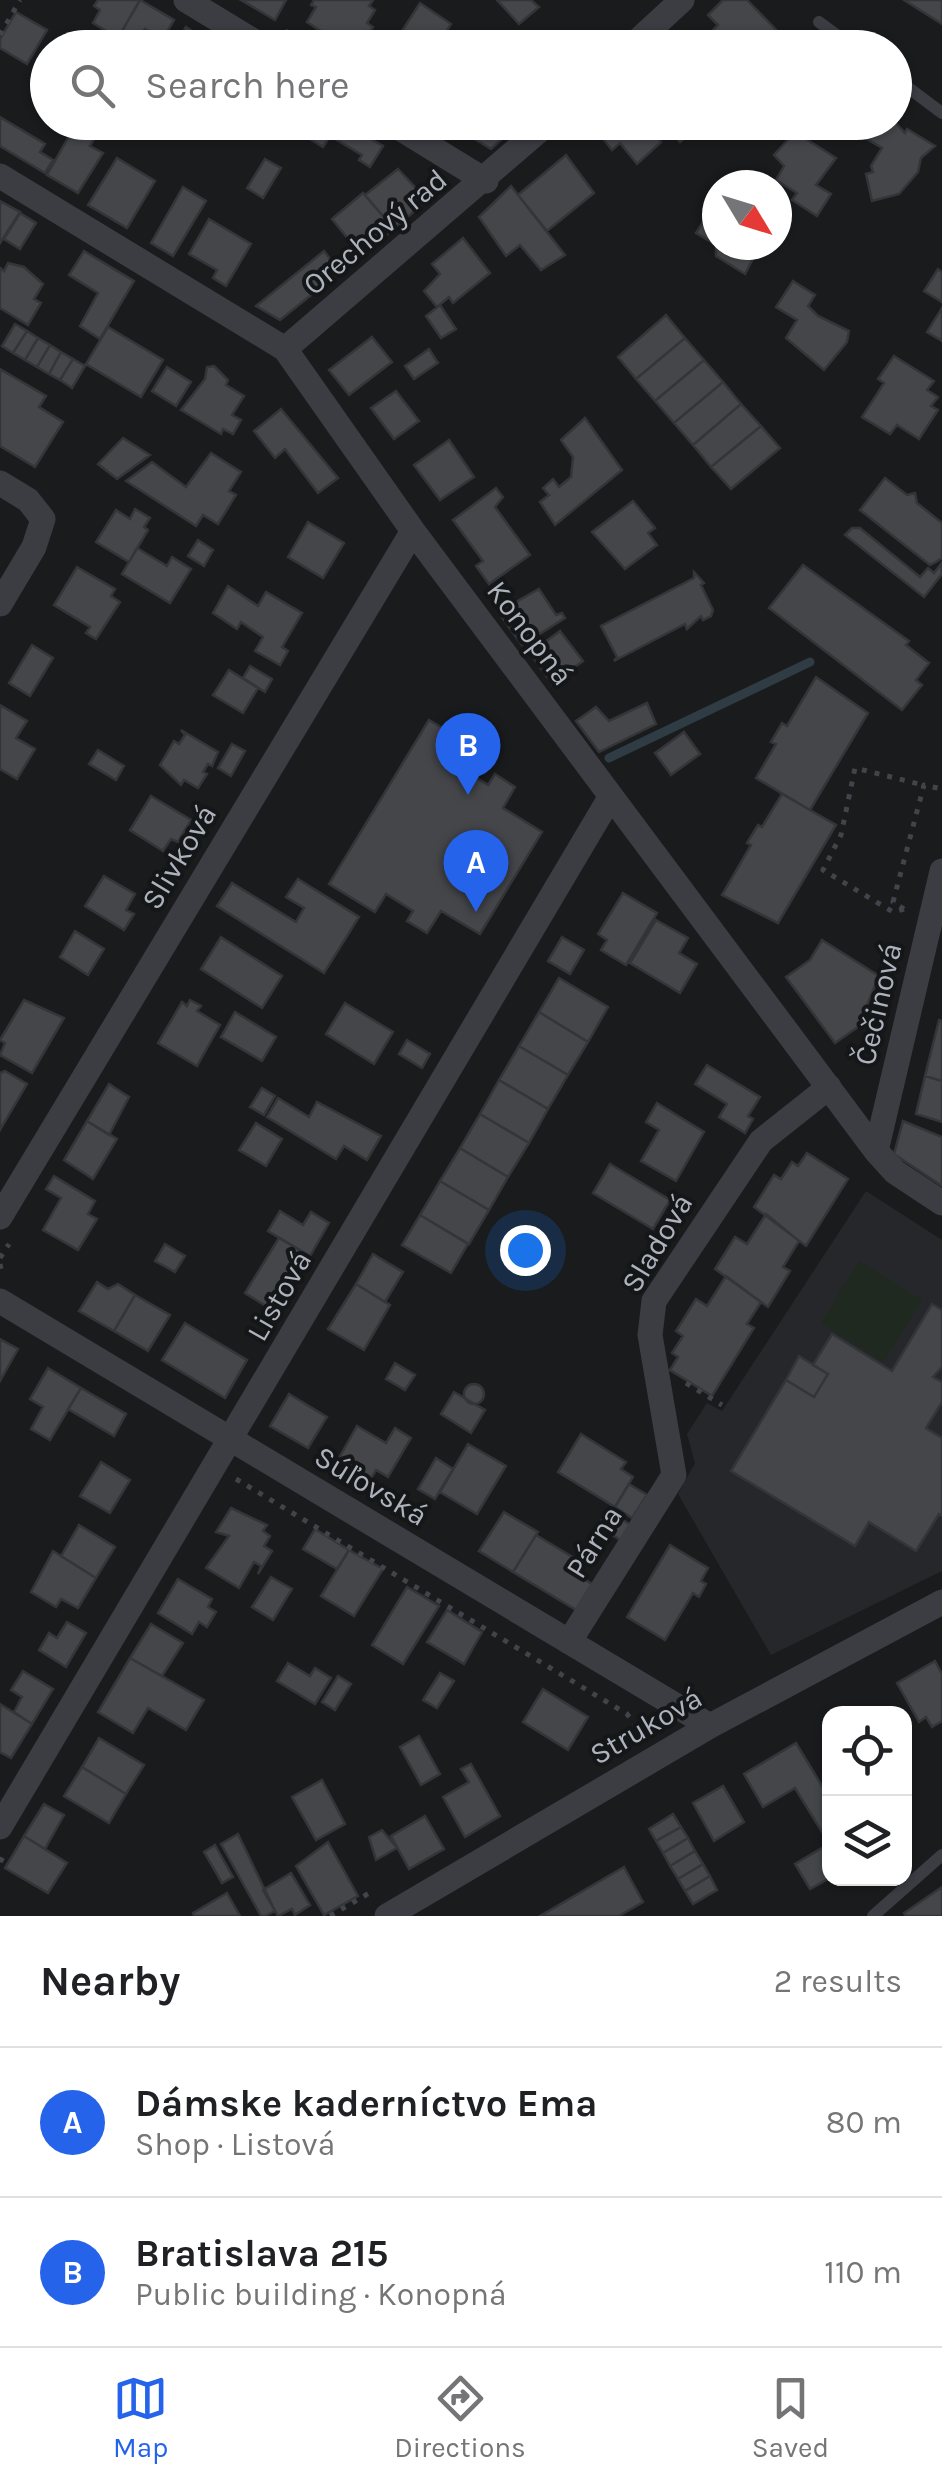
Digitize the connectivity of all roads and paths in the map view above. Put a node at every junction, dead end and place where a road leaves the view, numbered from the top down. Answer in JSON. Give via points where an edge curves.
{"nodes":[{"id":1,"x":20,"y":0,"type":"edge"},
{"id":2,"x":186,"y":0,"type":"edge"},
{"id":3,"x":682,"y":0,"type":"edge"},
{"id":4,"x":820,"y":22,"type":"dead end"},
{"id":5,"x":235,"y":30,"type":"edge"},
{"id":6,"x":650,"y":30,"type":"edge"},
{"id":7,"x":830,"y":30,"type":"edge"},
{"id":8,"x":0,"y":35,"type":"edge"},
{"id":9,"x":912,"y":91,"type":"edge"},
{"id":10,"x":942,"y":113,"type":"edge"},
{"id":11,"x":419,"y":140,"type":"edge"},
{"id":12,"x":530,"y":140,"type":"edge"},
{"id":13,"x":0,"y":176,"type":"edge"},
{"id":14,"x":486,"y":181,"type":"junction"},
{"id":15,"x":286,"y":350,"type":"junction"},
{"id":16,"x":0,"y":483,"type":"edge"},
{"id":17,"x":413,"y":531,"type":"junction"},
{"id":18,"x":0,"y":604,"type":"edge"},
{"id":19,"x":924,"y":785,"type":"junction"},
{"id":20,"x":942,"y":789,"type":"edge"},
{"id":21,"x":611,"y":796,"type":"junction"},
{"id":22,"x":942,"y":871,"type":"edge"},
{"id":23,"x":904,"y":909,"type":"junction"},
{"id":24,"x":913,"y":915,"type":"dead end"},
{"id":25,"x":828,"y":1087,"type":"junction"},
{"id":26,"x":876,"y":1151,"type":"junction"},
{"id":27,"x":942,"y":1203,"type":"edge"},
{"id":28,"x":0,"y":1217,"type":"edge"},
{"id":29,"x":0,"y":1301,"type":"edge"},
{"id":30,"x":232,"y":1440,"type":"junction"},
{"id":31,"x":674,"y":1475,"type":"joint"},
{"id":32,"x":232,"y":1477,"type":"dead end"},
{"id":33,"x":942,"y":1602,"type":"edge"},
{"id":34,"x":570,"y":1642,"type":"junction"},
{"id":35,"x":710,"y":1726,"type":"junction"},
{"id":36,"x":636,"y":1738,"type":"dead end"},
{"id":37,"x":5,"y":1836,"type":"edge"},
{"id":38,"x":942,"y":1855,"type":"edge"},
{"id":39,"x":0,"y":1862,"type":"edge"},
{"id":40,"x":387,"y":1916,"type":"edge"},
{"id":41,"x":872,"y":1916,"type":"edge"}],
"edges":[{"from":1,"to":8,"type":"path"},
{"from":2,"to":5,"type":"street"},
{"from":3,"to":6,"type":"street"},
{"from":4,"to":7,"type":"lane"},
{"from":9,"to":10,"type":"lane"},
{"from":11,"to":14,"type":"street"},
{"from":12,"to":14,"type":"street","name":"Orechový rad"},
{"from":13,"to":15,"type":"street","name":"Konopná"},
{"from":14,"to":15,"type":"street","name":"Orechový rad"},
{"from":15,"to":17,"type":"street","name":"Konopná"},
{"from":16,"to":18,"type":"street","via":[[43,519]]},
{"from":17,"to":21,"type":"street","name":"Konopná"},
{"from":17,"to":28,"type":"street","name":"Slivková"},
{"from":19,"to":20,"type":"path"},
{"from":19,"to":23,"type":"path","via":[[893,902]]},
{"from":19,"to":23,"type":"path","via":[[854,768],[841,834],[823,870],[893,912]]},
{"from":21,"to":25,"type":"street","name":"Konopná"},
{"from":21,"to":30,"type":"street","name":"Listová"},
{"from":22,"to":26,"type":"street","name":"Čečinová"},
{"from":23,"to":24,"type":"path"},
{"from":25,"to":26,"type":"street","name":"Konopná"},
{"from":25,"to":31,"type":"street","name":"Sladová","via":[[761,1141],[654,1301],[650,1335]]},
{"from":26,"to":27,"type":"street","name":"Konopná"},
{"from":29,"to":30,"type":"street","name":"Súľovská"},
{"from":30,"to":34,"type":"street","name":"Súľovská"},
{"from":30,"to":37,"type":"street","name":"Listová"},
{"from":31,"to":34,"type":"street","name":"Párna"},
{"from":32,"to":36,"type":"path","via":[[627,1714]]},
{"from":33,"to":35,"type":"street","name":"Struková"},
{"from":34,"to":35,"type":"street","name":"Súľovská"},
{"from":35,"to":40,"type":"street","name":"Struková"},
{"from":37,"to":39,"type":"path"},
{"from":38,"to":41,"type":"lane"}]}
